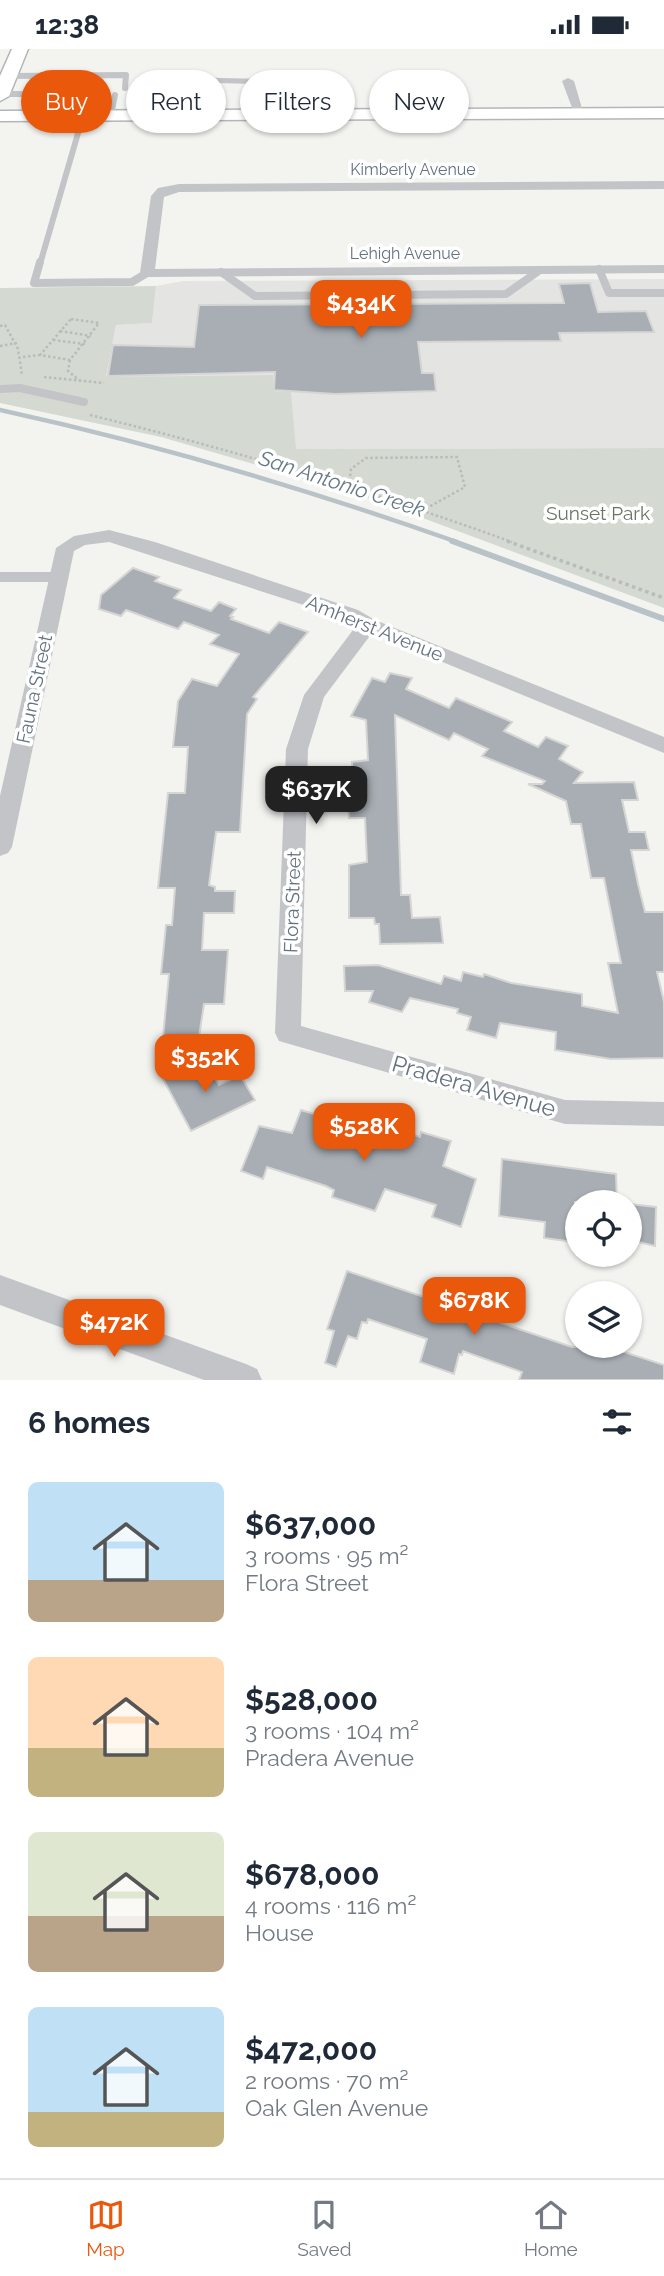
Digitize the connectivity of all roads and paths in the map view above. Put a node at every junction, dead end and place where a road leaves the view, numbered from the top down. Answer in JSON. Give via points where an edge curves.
{"nodes":[{"id":1,"x":20,"y":49,"type":"edge"},
{"id":2,"x":9,"y":76,"type":"junction"},
{"id":3,"x":568,"y":81,"type":"dead end"},
{"id":4,"x":125,"y":88,"type":"dead end"},
{"id":5,"x":21,"y":94,"type":"edge"},
{"id":6,"x":0,"y":95,"type":"edge"},
{"id":7,"x":115,"y":95,"type":"dead end"},
{"id":8,"x":112,"y":110,"type":"edge"},
{"id":9,"x":469,"y":113,"type":"edge"},
{"id":10,"x":580,"y":113,"type":"junction"},
{"id":11,"x":664,"y":113,"type":"edge"},
{"id":12,"x":240,"y":114,"type":"edge"},
{"id":13,"x":112,"y":115,"type":"edge"},
{"id":14,"x":0,"y":116,"type":"edge"},
{"id":15,"x":21,"y":116,"type":"edge"},
{"id":16,"x":78,"y":133,"type":"edge"},
{"id":17,"x":664,"y":185,"type":"edge"},
{"id":18,"x":540,"y":269,"type":"junction"},
{"id":19,"x":599,"y":269,"type":"junction"},
{"id":20,"x":664,"y":269,"type":"edge"},
{"id":21,"x":221,"y":272,"type":"junction"},
{"id":22,"x":147,"y":273,"type":"junction"},
{"id":23,"x":664,"y":293,"type":"edge"},
{"id":24,"x":0,"y":326,"type":"edge"},
{"id":25,"x":60,"y":331,"type":"junction"},
{"id":26,"x":91,"y":336,"type":"junction"},
{"id":27,"x":53,"y":339,"type":"junction"},
{"id":28,"x":17,"y":342,"type":"junction"},
{"id":29,"x":85,"y":344,"type":"junction"},
{"id":30,"x":0,"y":346,"type":"edge"},
{"id":31,"x":40,"y":355,"type":"junction"},
{"id":32,"x":23,"y":357,"type":"junction"},
{"id":33,"x":70,"y":360,"type":"junction"},
{"id":34,"x":80,"y":380,"type":"junction"},
{"id":35,"x":104,"y":383,"type":"dead end"},
{"id":36,"x":0,"y":390,"type":"edge"},
{"id":37,"x":84,"y":402,"type":"dead end"},
{"id":38,"x":85,"y":414,"type":"dead end"},
{"id":39,"x":349,"y":486,"type":"junction"},
{"id":40,"x":423,"y":510,"type":"junction"},
{"id":41,"x":80,"y":540,"type":"joint"},
{"id":42,"x":0,"y":577,"type":"edge"},
{"id":43,"x":59,"y":577,"type":"junction"},
{"id":44,"x":664,"y":599,"type":"edge"},
{"id":45,"x":368,"y":624,"type":"junction"},
{"id":46,"x":664,"y":745,"type":"edge"},
{"id":47,"x":0,"y":847,"type":"edge"},
{"id":48,"x":288,"y":1033,"type":"joint"},
{"id":49,"x":664,"y":1114,"type":"edge"},
{"id":50,"x":0,"y":1290,"type":"edge"},
{"id":51,"x":246,"y":1380,"type":"edge"}],
"edges":[{"from":1,"to":2,"type":"street"},
{"from":2,"to":4,"type":"lane","via":[[126,75]]},
{"from":2,"to":6,"type":"street"},
{"from":3,"to":10,"type":"street"},
{"from":5,"to":6,"type":"lane"},
{"from":7,"to":8,"type":"lane"},
{"from":9,"to":10,"type":"street"},
{"from":10,"to":11,"type":"street"},
{"from":12,"to":13,"type":"street"},
{"from":14,"to":15,"type":"street"},
{"from":16,"to":22,"type":"lane","via":[[34,283],[132,282]]},
{"from":17,"to":22,"type":"street","name":"Kimberly Avenue","via":[[163,191],[158,196]]},
{"from":18,"to":19,"type":"street","name":"Lehigh Avenue"},
{"from":18,"to":21,"type":"street","name":"Lehigh Avenue"},
{"from":18,"to":21,"type":"lane","via":[[506,294],[255,296]]},
{"from":19,"to":20,"type":"street","name":"Lehigh Avenue"},
{"from":19,"to":23,"type":"lane","via":[[609,293]]},
{"from":21,"to":22,"type":"street","name":"Lehigh Avenue"},
{"from":24,"to":28,"type":"path","via":[[5,325]]},
{"from":25,"to":26,"type":"path"},
{"from":25,"to":26,"type":"path","via":[[71,319],[99,323]]},
{"from":25,"to":27,"type":"path"},
{"from":26,"to":29,"type":"path"},
{"from":27,"to":29,"type":"path"},
{"from":27,"to":31,"type":"path"},
{"from":28,"to":30,"type":"path"},
{"from":28,"to":32,"type":"path"},
{"from":29,"to":33,"type":"path"},
{"from":31,"to":32,"type":"path"},
{"from":31,"to":33,"type":"path"},
{"from":32,"to":34,"type":"path","via":[[21,375]]},
{"from":33,"to":34,"type":"path","via":[[68,371]]},
{"from":34,"to":35,"type":"path"},
{"from":36,"to":37,"type":"lane","via":[[20,388]]},
{"from":38,"to":39,"type":"path"},
{"from":39,"to":40,"type":"path"},
{"from":39,"to":40,"type":"path","via":[[351,469],[366,458],[457,457],[465,487]]},
{"from":40,"to":44,"type":"path"},
{"from":41,"to":43,"type":"street","name":"Fauna Street","via":[[65,548]]},
{"from":41,"to":45,"type":"street","name":"Amherst Avenue","via":[[109,536],[148,546],[351,614]]},
{"from":42,"to":43,"type":"lane"},
{"from":43,"to":47,"type":"street","name":"Fauna Street"},
{"from":45,"to":46,"type":"street","name":"Amherst Avenue"},
{"from":45,"to":48,"type":"street","name":"Flora Street","via":[[314,695],[297,748]]},
{"from":48,"to":49,"type":"street","name":"Pradera Avenue","via":[[565,1112]]},
{"from":50,"to":51,"type":"street"}]}
